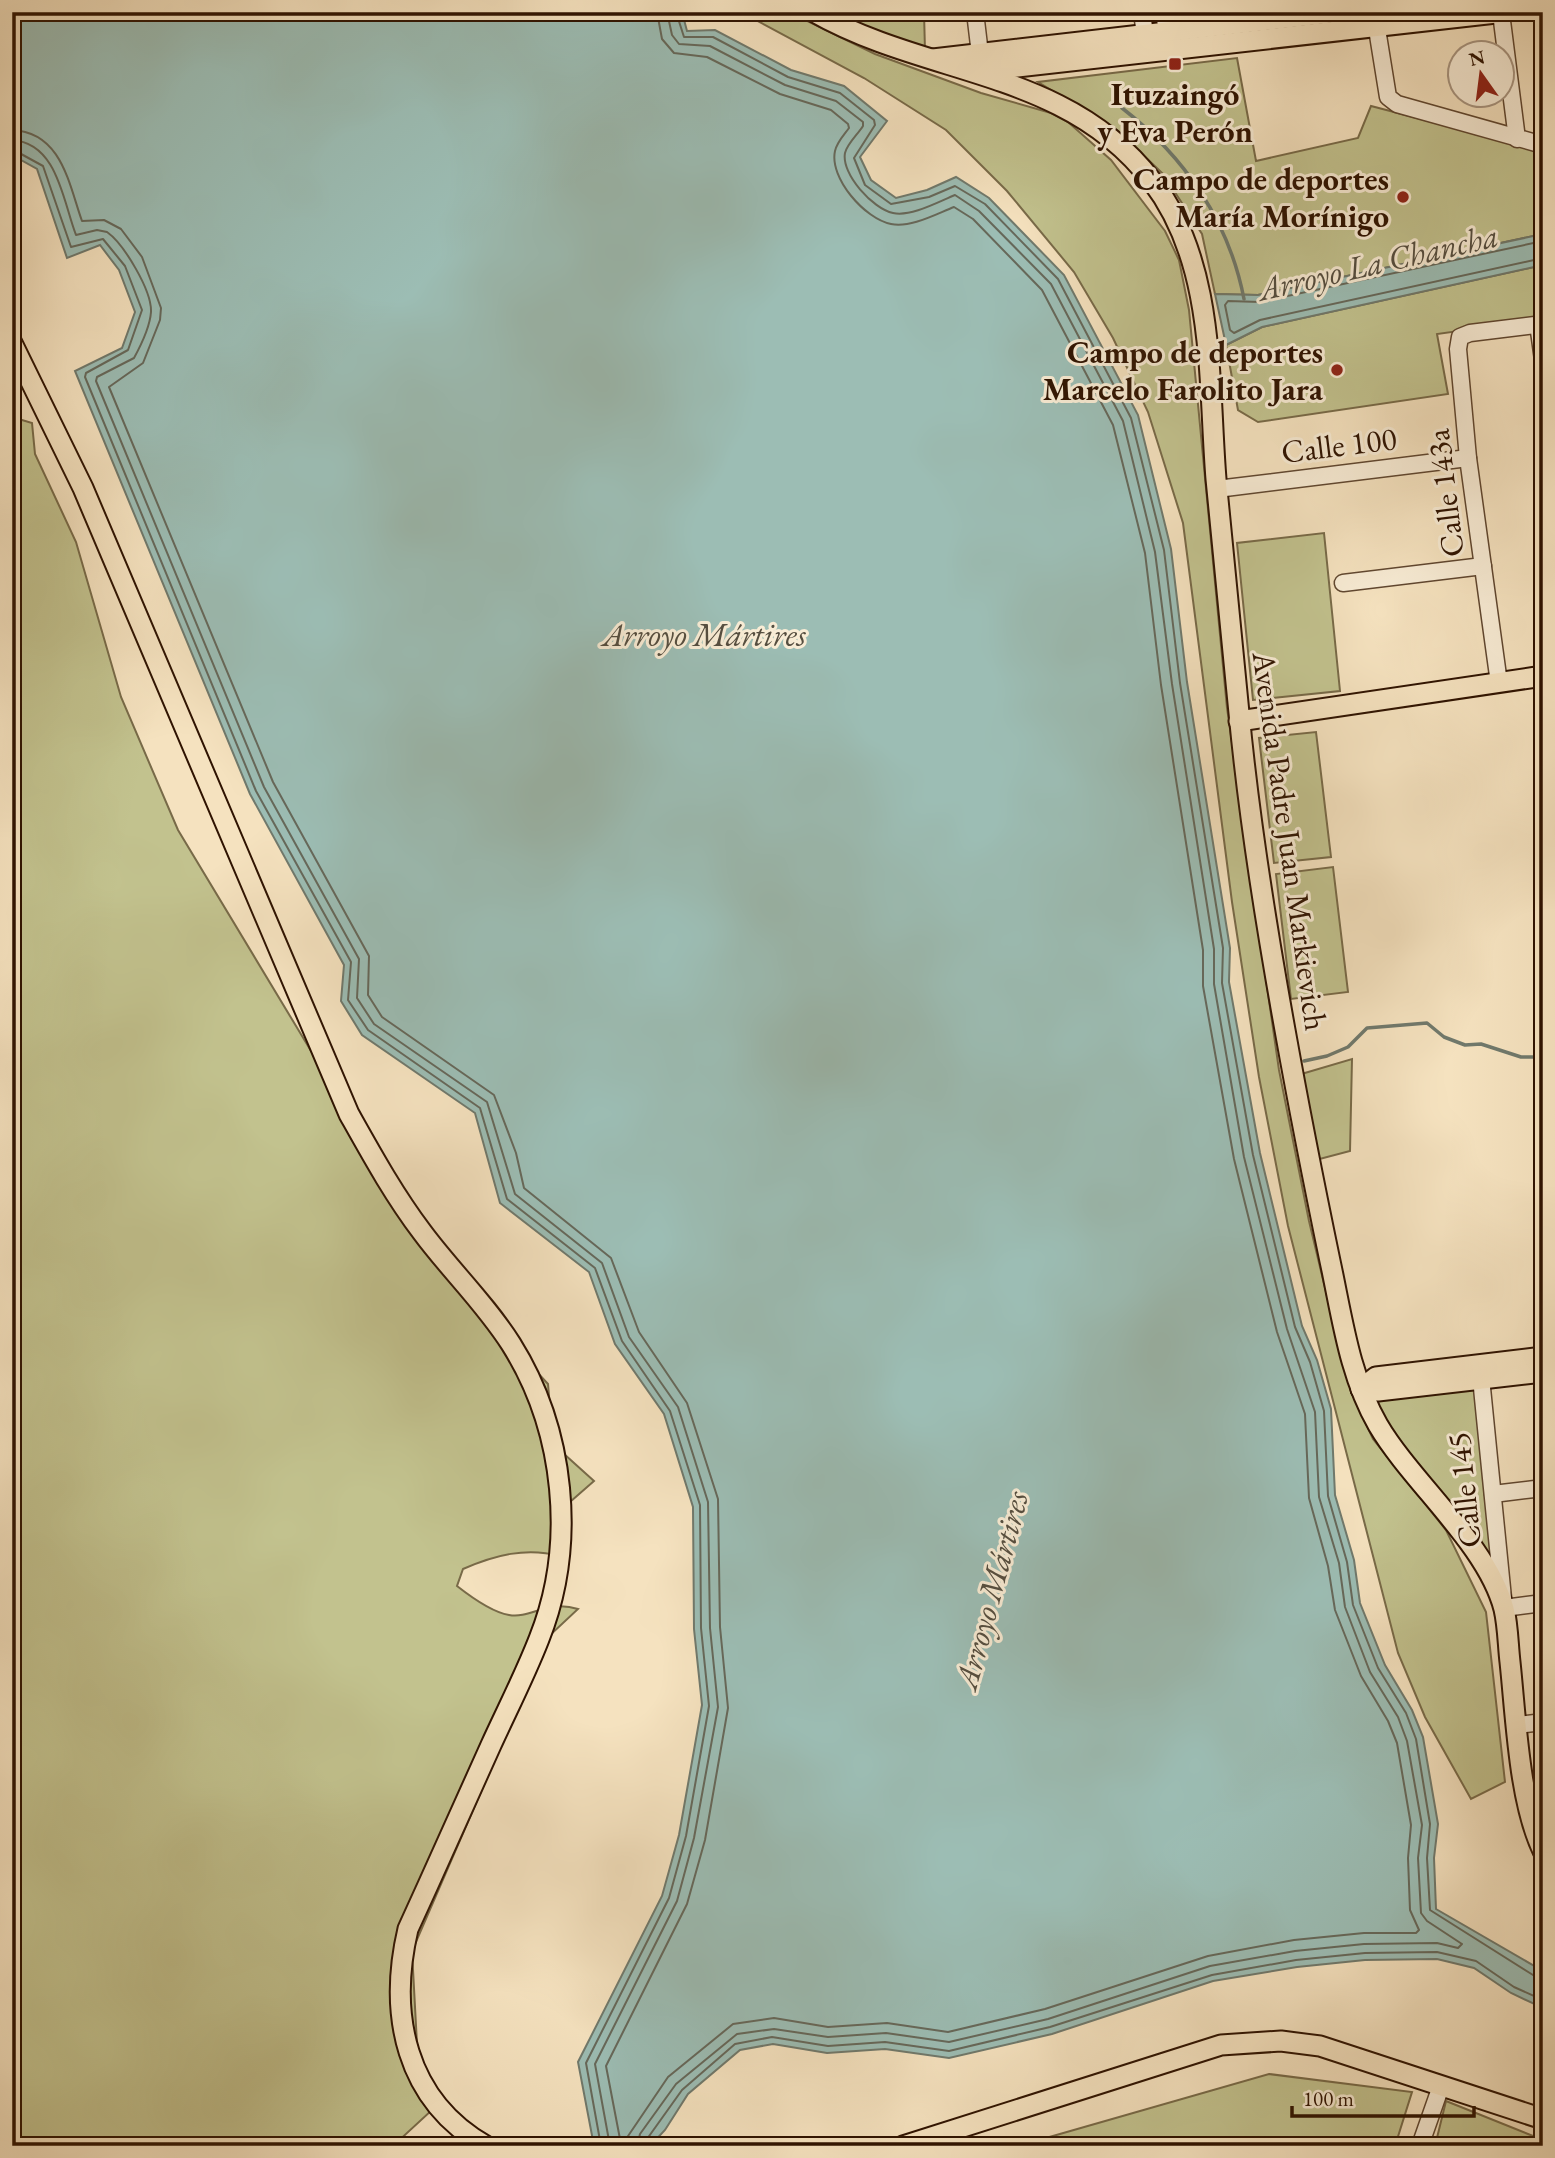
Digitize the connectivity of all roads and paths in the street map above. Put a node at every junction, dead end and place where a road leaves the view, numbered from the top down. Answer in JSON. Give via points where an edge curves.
{"nodes":[{"id":1,"x":814,"y":12,"type":"edge"},
{"id":2,"x":975,"y":12,"type":"edge"},
{"id":3,"x":1142,"y":12,"type":"edge"},
{"id":4,"x":1339,"y":12,"type":"edge"},
{"id":5,"x":1503,"y":13,"type":"edge"},
{"id":6,"x":1380,"y":20,"type":"edge"},
{"id":7,"x":1166,"y":22,"type":"edge"},
{"id":8,"x":1145,"y":34,"type":"junction"},
{"id":9,"x":1157,"y":51,"type":"junction"},
{"id":10,"x":980,"y":54,"type":"junction"},
{"id":11,"x":930,"y":60,"type":"junction"},
{"id":12,"x":994,"y":70,"type":"junction"},
{"id":13,"x":968,"y":73,"type":"junction"},
{"id":14,"x":1517,"y":139,"type":"junction"},
{"id":15,"x":1543,"y":145,"type":"edge"},
{"id":16,"x":1541,"y":324,"type":"edge"},
{"id":17,"x":12,"y":343,"type":"edge"},
{"id":18,"x":1543,"y":360,"type":"edge"},
{"id":19,"x":1468,"y":458,"type":"junction"},
{"id":20,"x":1217,"y":489,"type":"junction"},
{"id":21,"x":1483,"y":566,"type":"junction"},
{"id":22,"x":1343,"y":583,"type":"dead end"},
{"id":23,"x":1543,"y":676,"type":"edge"},
{"id":24,"x":1499,"y":683,"type":"junction"},
{"id":25,"x":1239,"y":721,"type":"junction"},
{"id":26,"x":1543,"y":1357,"type":"edge"},
{"id":27,"x":1480,"y":1372,"type":"junction"},
{"id":28,"x":1543,"y":1372,"type":"edge"},
{"id":29,"x":1361,"y":1389,"type":"junction"},
{"id":30,"x":1543,"y":1488,"type":"edge"},
{"id":31,"x":1493,"y":1494,"type":"junction"},
{"id":32,"x":1543,"y":1604,"type":"edge"},
{"id":33,"x":1504,"y":1608,"type":"junction"},
{"id":34,"x":1543,"y":1722,"type":"edge"},
{"id":35,"x":1517,"y":1725,"type":"junction"},
{"id":36,"x":1541,"y":1841,"type":"edge"},
{"id":37,"x":1441,"y":2086,"type":"junction"},
{"id":38,"x":1543,"y":2119,"type":"edge"},
{"id":39,"x":486,"y":2146,"type":"edge"},
{"id":40,"x":903,"y":2146,"type":"edge"},
{"id":41,"x":1420,"y":2146,"type":"edge"}],
"edges":[{"from":1,"to":11,"type":"main road","name":"Avenida Padre Juan Markievich","via":[[880,44]]},
{"from":2,"to":10,"type":"street"},
{"from":3,"to":8,"type":"street"},
{"from":4,"to":7,"type":"main road"},
{"from":5,"to":6,"type":"main road"},
{"from":5,"to":14,"type":"street"},
{"from":6,"to":9,"type":"main road"},
{"from":6,"to":14,"type":"street","via":[[1388,97],[1397,104]]},
{"from":7,"to":8,"type":"main road"},
{"from":7,"to":9,"type":"street"},
{"from":8,"to":9,"type":"street"},
{"from":8,"to":10,"type":"main road"},
{"from":9,"to":12,"type":"main road"},
{"from":10,"to":11,"type":"main road"},
{"from":10,"to":12,"type":"street"},
{"from":11,"to":13,"type":"main road","name":"Avenida Padre Juan Markievich"},
{"from":12,"to":13,"type":"main road"},
{"from":13,"to":20,"type":"main road","name":"Avenida Padre Juan Markievich","via":[[1048,97],[1107,133],[1154,183],[1176,218],[1201,292]]},
{"from":14,"to":15,"type":"street"},
{"from":16,"to":18,"type":"street"},
{"from":16,"to":19,"type":"street","name":"Calle 143a","via":[[1460,337]]},
{"from":17,"to":39,"type":"main road","via":[[83,488],[349,1115],[422,1232],[511,1344],[537,1392],[553,1444],[562,1508],[560,1556],[540,1638],[408,1929],[400,1963],[400,2020],[421,2079],[442,2109]]},
{"from":19,"to":20,"type":"street","name":"Calle 100"},
{"from":19,"to":21,"type":"street","name":"Calle 143a"},
{"from":20,"to":25,"type":"main road","name":"Avenida Padre Juan Markievich"},
{"from":21,"to":22,"type":"street"},
{"from":21,"to":24,"type":"street","name":"Calle 143a"},
{"from":23,"to":24,"type":"main road"},
{"from":24,"to":25,"type":"main road"},
{"from":25,"to":29,"type":"main road","name":"Avenida Padre Juan Markievich","via":[[1285,1030],[1349,1352]]},
{"from":26,"to":27,"type":"main road"},
{"from":27,"to":28,"type":"main road"},
{"from":27,"to":29,"type":"main road","via":[[1378,1391]]},
{"from":27,"to":31,"type":"street","name":"Calle 145"},
{"from":29,"to":33,"type":"main road","name":"Avenida Padre Juan Markievich","via":[[1379,1426],[1485,1567]]},
{"from":30,"to":31,"type":"street"},
{"from":31,"to":33,"type":"street","name":"Calle 145"},
{"from":32,"to":33,"type":"street"},
{"from":33,"to":35,"type":"main road","name":"Avenida Padre Juan Markievich"},
{"from":34,"to":35,"type":"street"},
{"from":35,"to":36,"type":"main road","name":"Avenida Padre Juan Markievich"},
{"from":37,"to":38,"type":"main road"},
{"from":37,"to":40,"type":"main road","via":[[1320,2046],[1251,2041],[1221,2045]]},
{"from":37,"to":41,"type":"street"}]}
